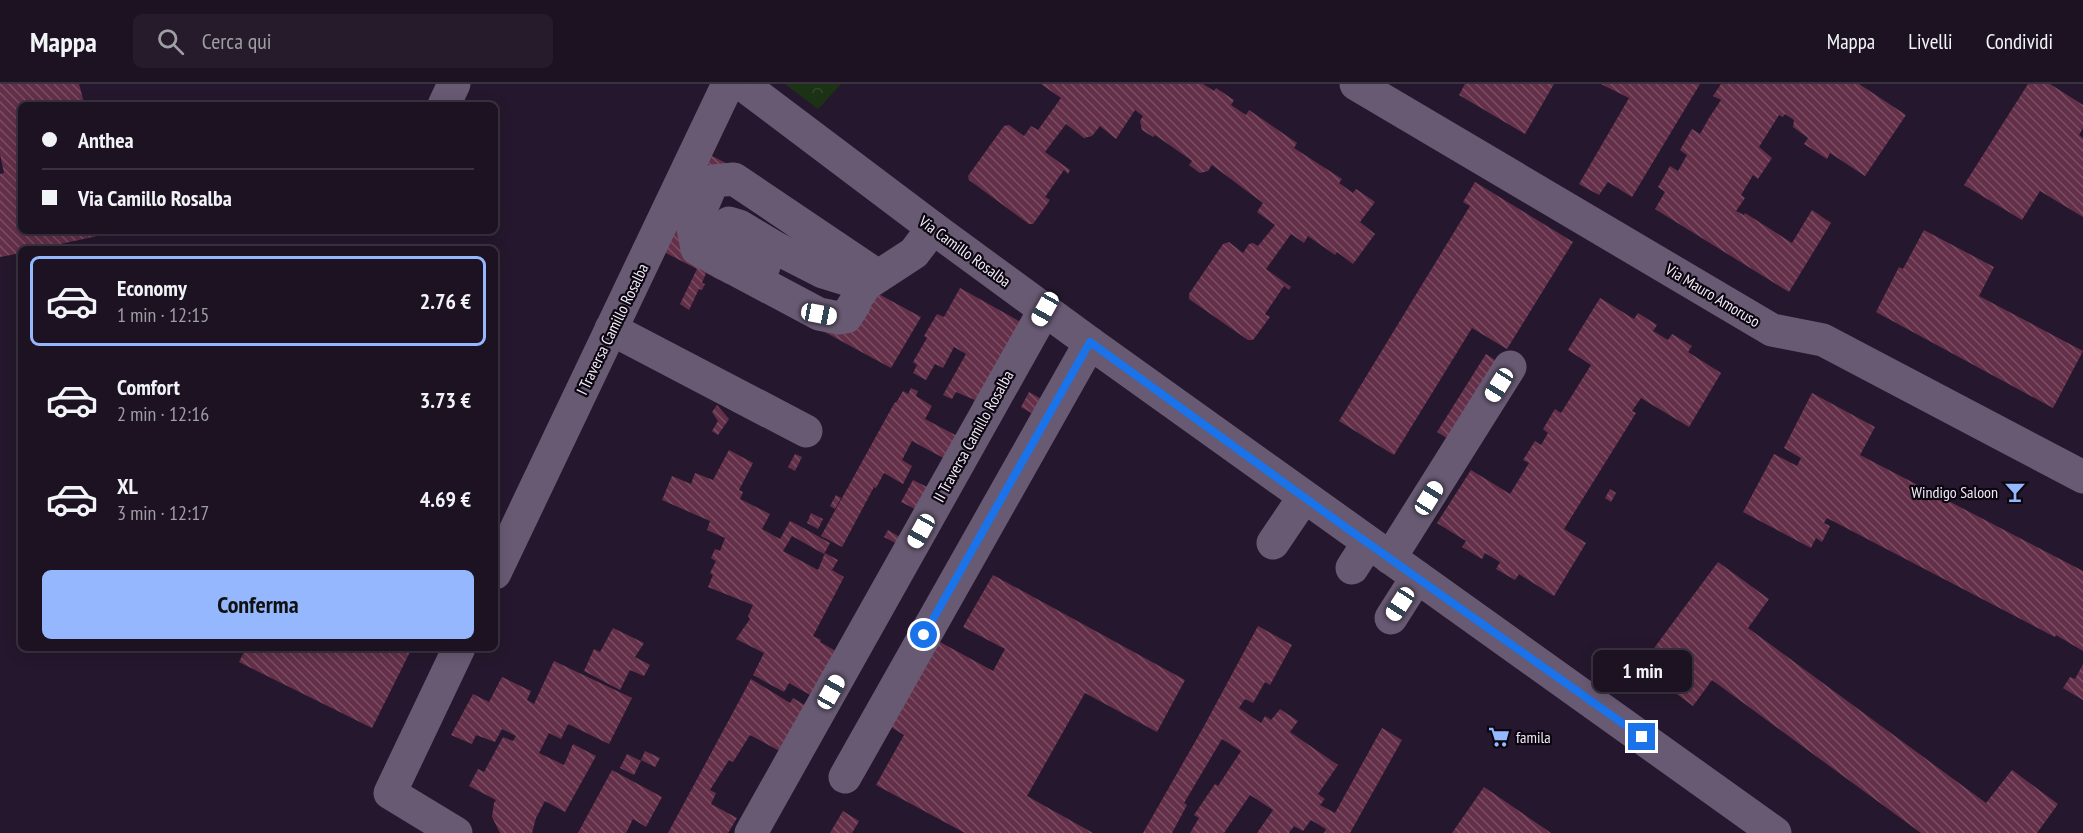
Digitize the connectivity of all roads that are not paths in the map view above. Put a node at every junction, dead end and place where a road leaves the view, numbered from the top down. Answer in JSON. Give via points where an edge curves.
{"nodes":[{"id":1,"x":454,"y":84,"type":"edge"},
{"id":2,"x":728,"y":84,"type":"edge"},
{"id":3,"x":742,"y":84,"type":"edge"},
{"id":4,"x":1369,"y":87,"type":"edge"},
{"id":5,"x":445,"y":102,"type":"edge"},
{"id":6,"x":933,"y":228,"type":"junction"},
{"id":7,"x":866,"y":288,"type":"junction"},
{"id":8,"x":1045,"y":309,"type":"junction"},
{"id":9,"x":611,"y":329,"type":"junction"},
{"id":10,"x":1090,"y":342,"type":"junction"},
{"id":11,"x":1510,"y":367,"type":"dead end"},
{"id":12,"x":806,"y":431,"type":"dead end"},
{"id":13,"x":2083,"y":477,"type":"edge"},
{"id":14,"x":1304,"y":497,"type":"junction"},
{"id":15,"x":1273,"y":543,"type":"dead end"},
{"id":16,"x":1370,"y":556,"type":"junction"},
{"id":17,"x":498,"y":567,"type":"edge"},
{"id":18,"x":1417,"y":577,"type":"junction"},
{"id":19,"x":1391,"y":618,"type":"dead end"},
{"id":20,"x":458,"y":651,"type":"edge"},
{"id":21,"x":845,"y":777,"type":"dead end"},
{"id":22,"x":456,"y":833,"type":"edge"},
{"id":23,"x":751,"y":833,"type":"edge"},
{"id":24,"x":1775,"y":833,"type":"edge"}],
"edges":[{"from":1,"to":5,"type":"street"},
{"from":2,"to":9,"type":"street","name":"I Traversa Camillo Rosalba"},
{"from":3,"to":6,"type":"street","name":"Via Camillo Rosalba"},
{"from":4,"to":13,"type":"street","name":"Via Mauro Amoruso","via":[[1772,330],[1823,340]]},
{"from":6,"to":7,"type":"street","via":[[914,253]]},
{"from":6,"to":8,"type":"street","name":"Via Camillo Rosalba"},
{"from":7,"to":7,"type":"street","via":[[734,179],[713,181],[693,228],[697,249],[819,314],[846,317]]},
{"from":8,"to":10,"type":"street","name":"Via Camillo Rosalba"},
{"from":8,"to":23,"type":"street","name":"II Traversa Camillo Rosalba"},
{"from":9,"to":12,"type":"street"},
{"from":9,"to":17,"type":"street","name":"I Traversa Camillo Rosalba"},
{"from":10,"to":14,"type":"street","name":"Via Camillo Rosalba"},
{"from":10,"to":21,"type":"street"},
{"from":11,"to":16,"type":"street"},
{"from":14,"to":15,"type":"street"},
{"from":14,"to":16,"type":"street","name":"Via Camillo Rosalba"},
{"from":16,"to":18,"type":"street","name":"Via Camillo Rosalba"},
{"from":18,"to":19,"type":"street"},
{"from":18,"to":24,"type":"street","name":"Via Camillo Rosalba"},
{"from":20,"to":22,"type":"street","via":[[390,793]]}]}
